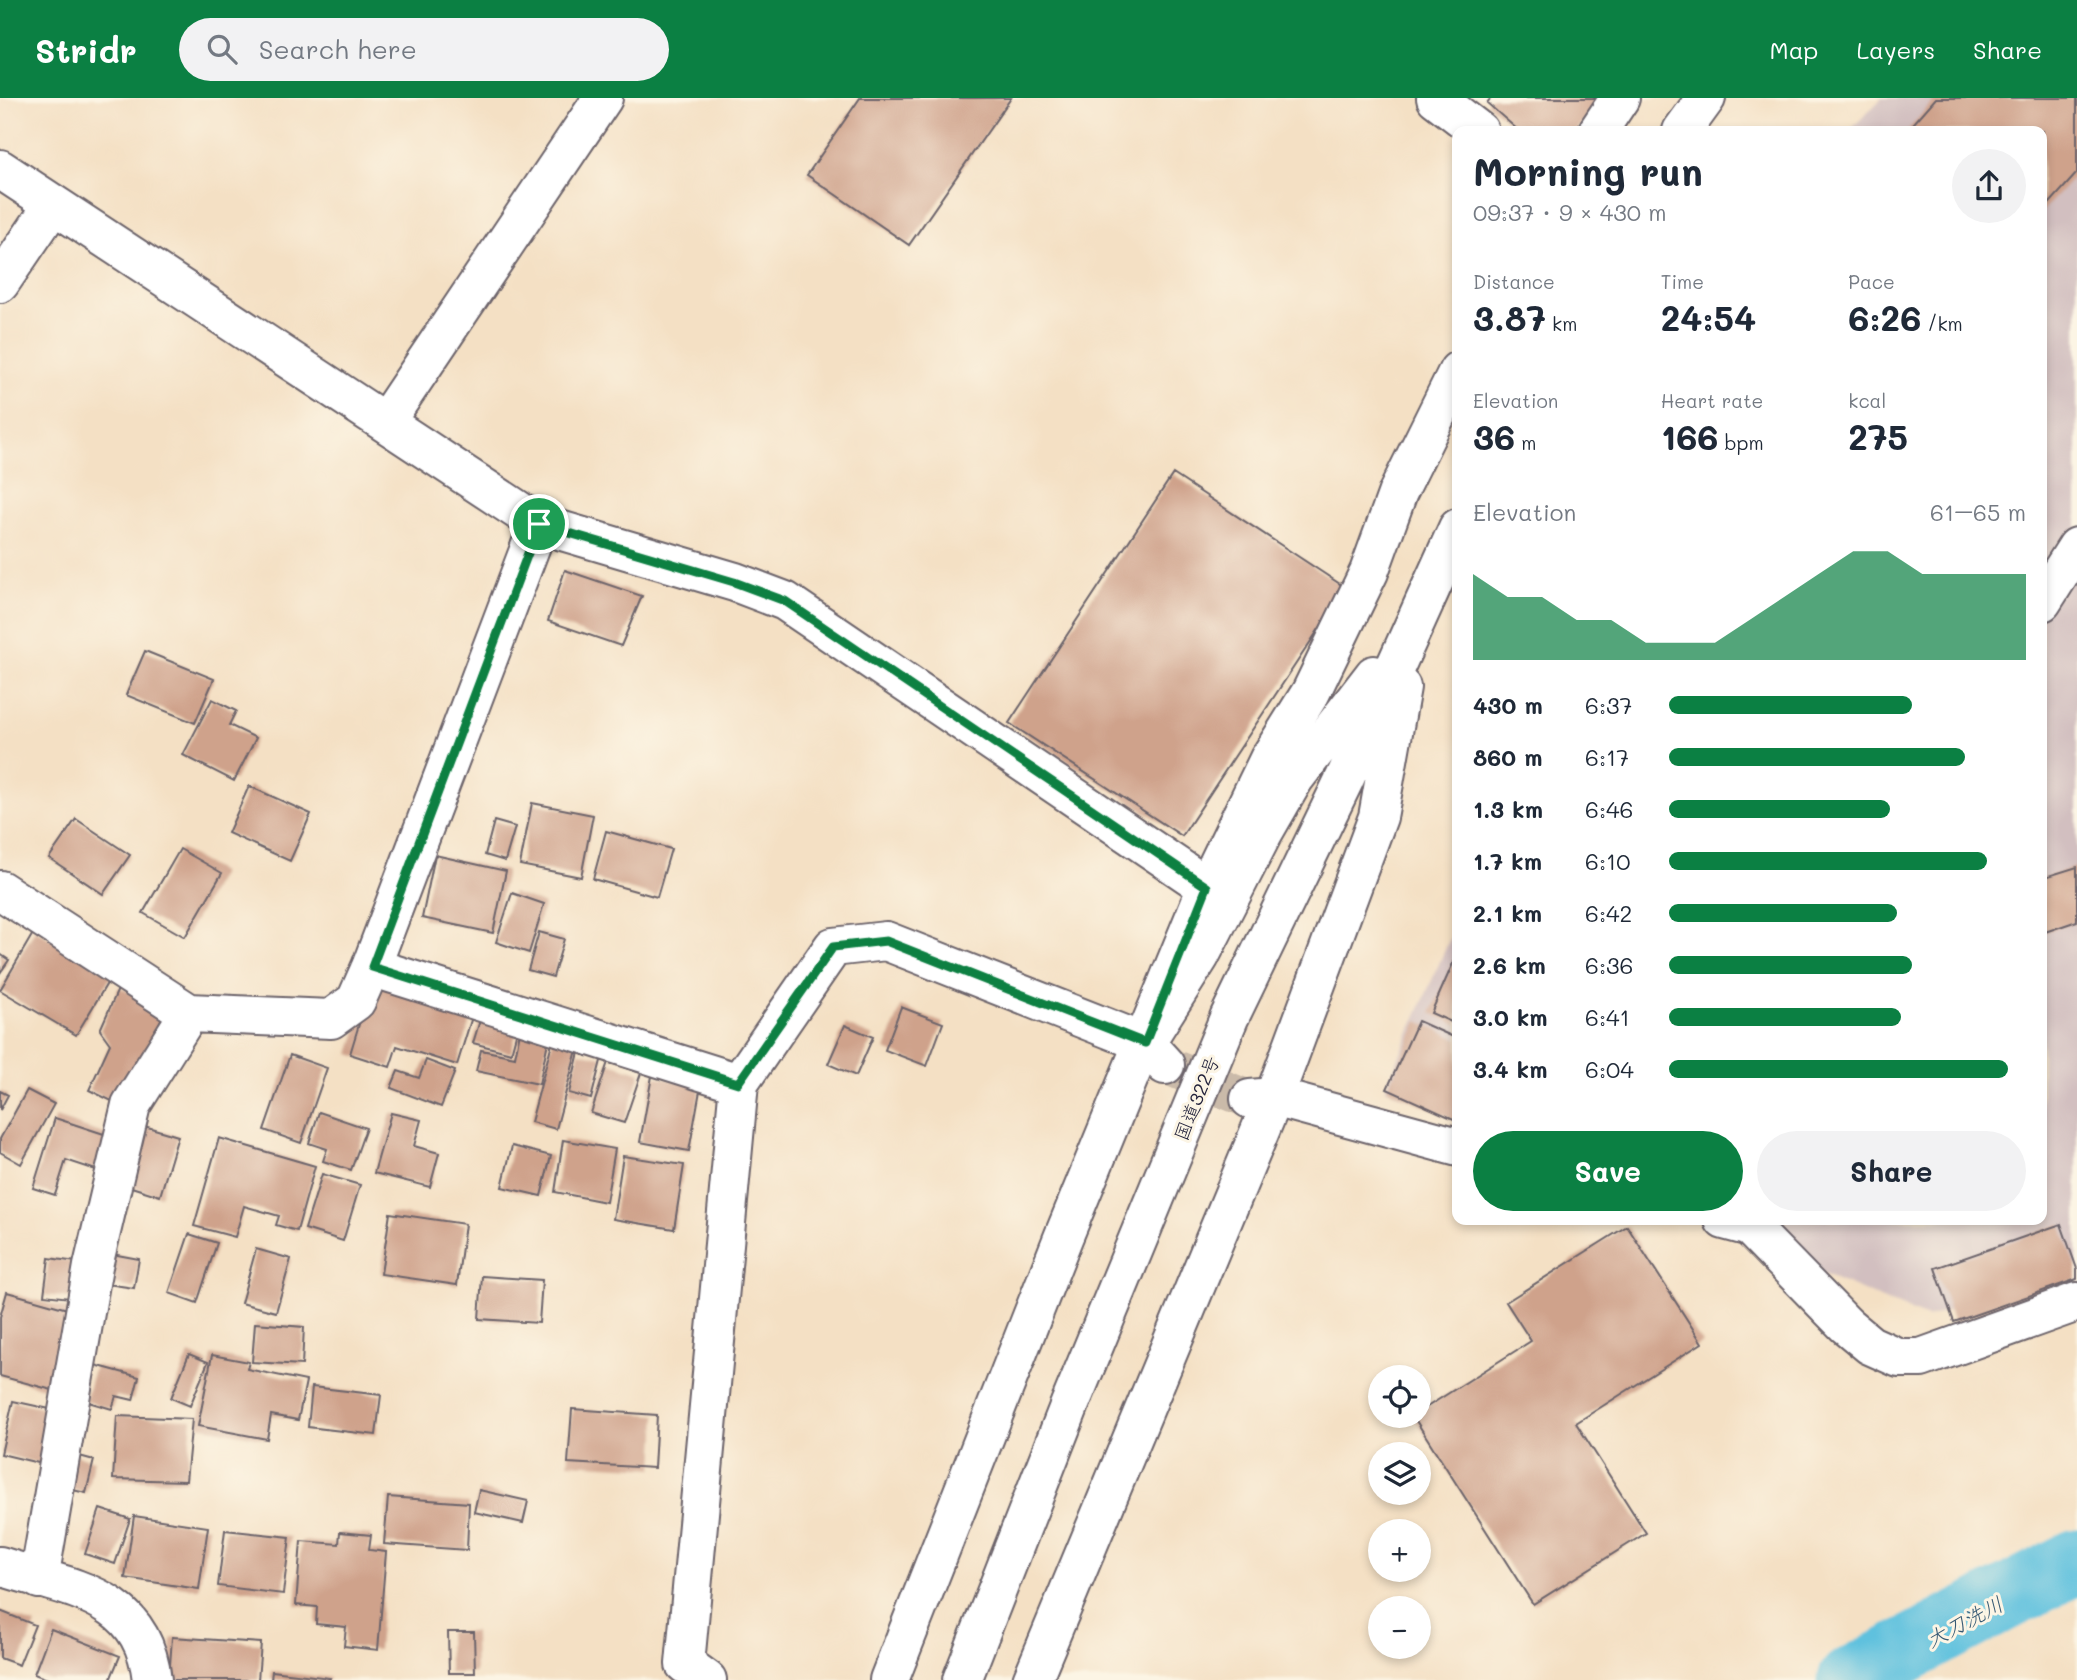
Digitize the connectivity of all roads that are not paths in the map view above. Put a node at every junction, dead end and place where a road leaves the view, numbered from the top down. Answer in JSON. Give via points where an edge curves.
{"nodes":[{"id":1,"x":603,"y":98,"type":"edge"},
{"id":2,"x":1436,"y":98,"type":"edge"},
{"id":3,"x":1620,"y":98,"type":"edge"},
{"id":4,"x":1706,"y":98,"type":"edge"},
{"id":5,"x":1472,"y":126,"type":"edge"},
{"id":6,"x":1601,"y":126,"type":"edge"},
{"id":7,"x":1686,"y":126,"type":"edge"},
{"id":8,"x":0,"y":169,"type":"edge"},
{"id":9,"x":52,"y":205,"type":"junction"},
{"id":10,"x":0,"y":283,"type":"edge"},
{"id":11,"x":1452,"y":383,"type":"edge"},
{"id":12,"x":385,"y":422,"type":"junction"},
{"id":13,"x":539,"y":524,"type":"junction"},
{"id":14,"x":1452,"y":541,"type":"edge"},
{"id":15,"x":2077,"y":547,"type":"edge"},
{"id":16,"x":2047,"y":593,"type":"edge"},
{"id":17,"x":1412,"y":626,"type":"junction"},
{"id":18,"x":1207,"y":887,"type":"junction"},
{"id":19,"x":0,"y":890,"type":"edge"},
{"id":20,"x":372,"y":967,"type":"junction"},
{"id":21,"x":189,"y":1013,"type":"junction"},
{"id":22,"x":1155,"y":1054,"type":"junction"},
{"id":23,"x":738,"y":1083,"type":"junction"},
{"id":24,"x":1261,"y":1098,"type":"junction"},
{"id":25,"x":1452,"y":1146,"type":"edge"},
{"id":26,"x":1745,"y":1225,"type":"edge"},
{"id":27,"x":2077,"y":1302,"type":"edge"},
{"id":28,"x":0,"y":1566,"type":"edge"},
{"id":29,"x":39,"y":1579,"type":"junction"},
{"id":30,"x":152,"y":1680,"type":"edge"},
{"id":31,"x":707,"y":1680,"type":"edge"},
{"id":32,"x":889,"y":1680,"type":"edge"},
{"id":33,"x":962,"y":1680,"type":"edge"},
{"id":34,"x":1032,"y":1680,"type":"edge"}],
"edges":[{"from":1,"to":12,"type":"main road"},
{"from":2,"to":5,"type":"main road"},
{"from":3,"to":6,"type":"main road"},
{"from":4,"to":7,"type":"main road"},
{"from":8,"to":9,"type":"main road"},
{"from":9,"to":10,"type":"main road"},
{"from":9,"to":12,"type":"main road"},
{"from":11,"to":18,"type":"main road","via":[[1398,492],[1369,572],[1311,692],[1269,759]]},
{"from":12,"to":13,"type":"main road"},
{"from":13,"to":18,"type":"main road","via":[[785,601]]},
{"from":13,"to":20,"type":"main road"},
{"from":14,"to":17,"type":"main road","name":"国道322号"},
{"from":15,"to":16,"type":"main road"},
{"from":17,"to":22,"type":"main road","via":[[1294,779],[1200,956]]},
{"from":17,"to":24,"type":"main road","via":[[1378,817]]},
{"from":17,"to":33,"type":"main road","name":"国道322号","via":[[1345,778],[1229,1018]]},
{"from":18,"to":22,"type":"main road"},
{"from":19,"to":21,"type":"main road"},
{"from":20,"to":21,"type":"main road","via":[[356,1000],[331,1019]]},
{"from":20,"to":23,"type":"main road"},
{"from":21,"to":29,"type":"main road","via":[[131,1105],[93,1266]]},
{"from":22,"to":23,"type":"main road","via":[[886,941],[833,947]]},
{"from":22,"to":32,"type":"main road","via":[[1057,1251]]},
{"from":23,"to":31,"type":"main road","via":[[685,1664]]},
{"from":24,"to":25,"type":"main road"},
{"from":24,"to":34,"type":"main road"},
{"from":26,"to":27,"type":"main road","via":[[1846,1325],[1870,1345],[1899,1358],[1920,1358]]},
{"from":28,"to":29,"type":"main road"},
{"from":29,"to":30,"type":"main road","via":[[105,1600],[139,1630],[150,1655]]}]}
